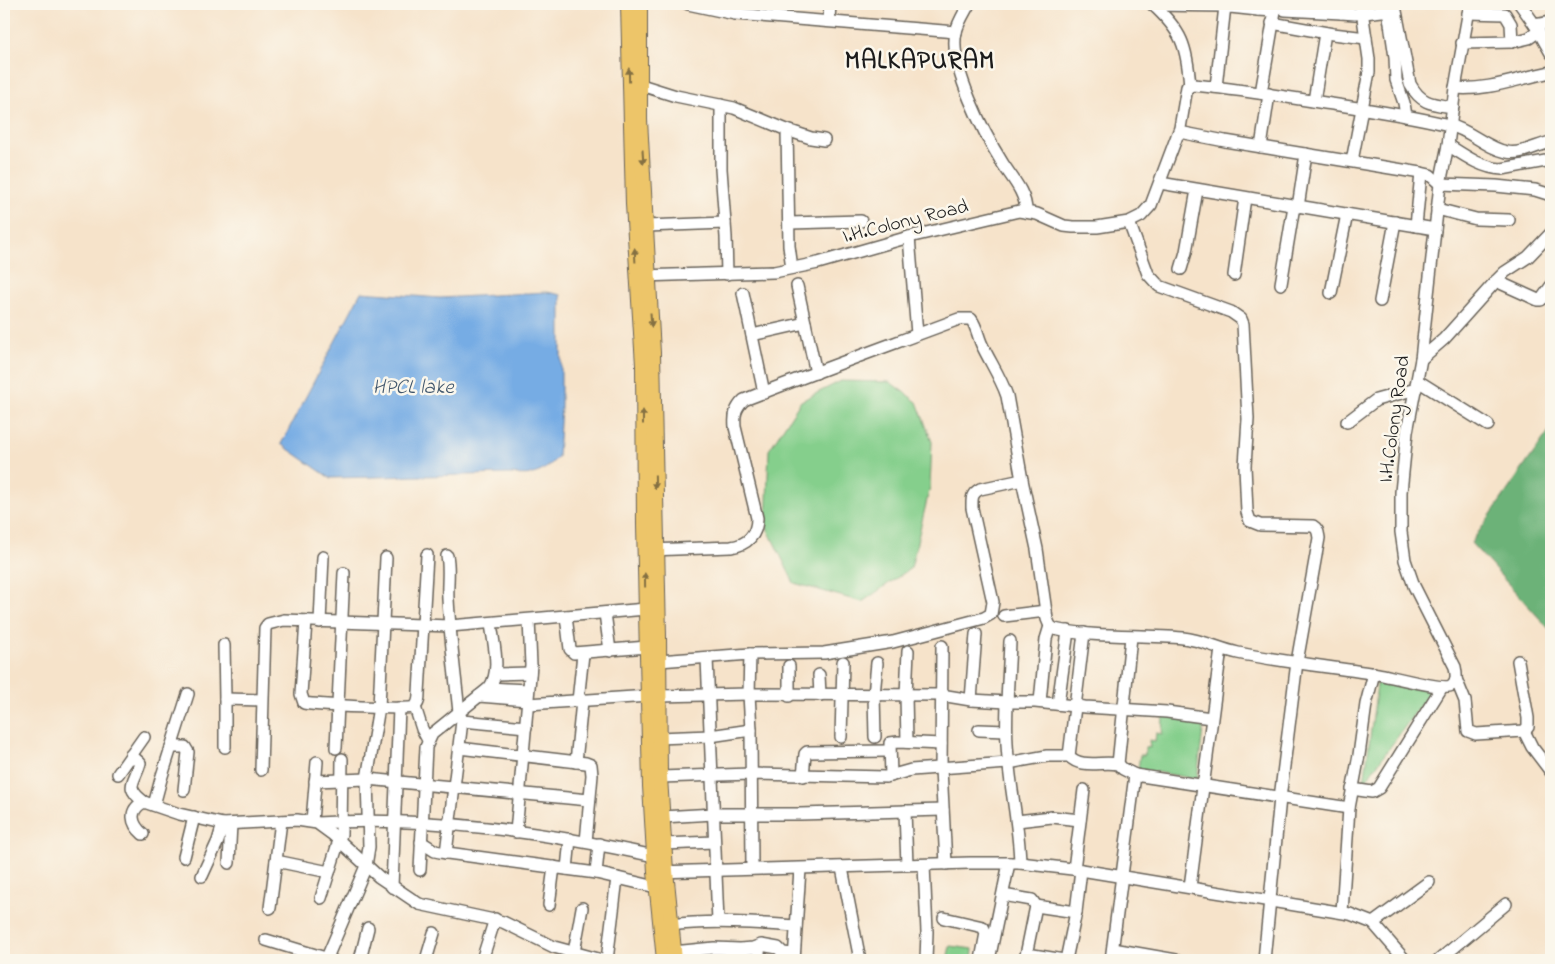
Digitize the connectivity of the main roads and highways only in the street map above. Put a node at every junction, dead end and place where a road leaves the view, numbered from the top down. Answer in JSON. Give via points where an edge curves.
{"nodes":[{"id":1,"x":628,"y":4,"type":"edge"},
{"id":2,"x":640,"y":4,"type":"edge"},
{"id":3,"x":638,"y":181,"type":"junction"},
{"id":4,"x":642,"y":276,"type":"junction"},
{"id":5,"x":651,"y":550,"type":"junction"},
{"id":6,"x":653,"y":696,"type":"junction"},
{"id":7,"x":660,"y":872,"type":"junction"},
{"id":8,"x":671,"y":957,"type":"edge"}],
"edges":[{"from":3,"to":1,"type":"main road","one_way":true},
{"from":2,"to":3,"type":"main road","one_way":true},
{"from":4,"to":3,"type":"main road","one_way":true},
{"from":3,"to":4,"type":"main road","via":[[646,226]]},
{"from":4,"to":5,"type":"main road","via":[[653,353]]},
{"from":6,"to":5,"type":"main road","one_way":true,"via":[[646,609]]},
{"from":5,"to":6,"type":"main road","via":[[659,661]]},
{"from":6,"to":7,"type":"main road","via":[[664,844]]},
{"from":6,"to":7,"type":"main road","via":[[650,786],[654,856]]},
{"from":7,"to":8,"type":"main road","via":[[670,925]]},
{"from":7,"to":8,"type":"main road","via":[[656,887]]}]}
